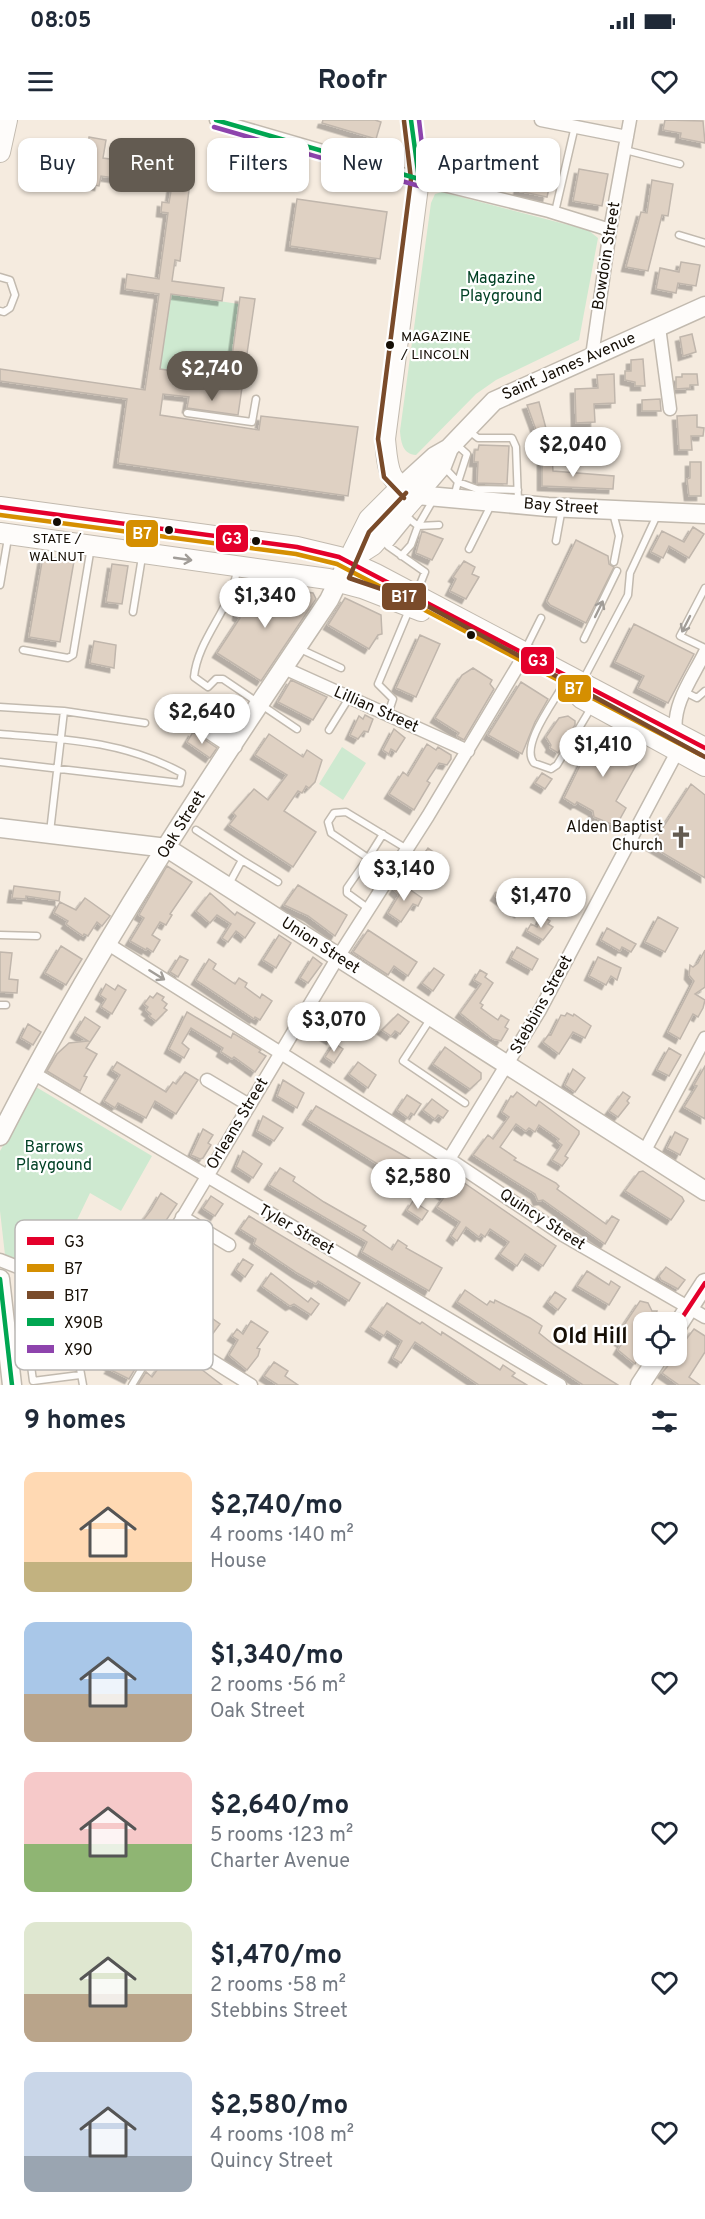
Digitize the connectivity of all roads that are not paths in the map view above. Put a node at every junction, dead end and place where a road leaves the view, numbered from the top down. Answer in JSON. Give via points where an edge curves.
{"nodes":[{"id":1,"x":7,"y":120,"type":"edge"},
{"id":2,"x":216,"y":120,"type":"edge"},
{"id":3,"x":411,"y":120,"type":"edge"},
{"id":4,"x":541,"y":120,"type":"edge"},
{"id":5,"x":630,"y":120,"type":"edge"},
{"id":6,"x":575,"y":126,"type":"junction"},
{"id":7,"x":627,"y":137,"type":"junction"},
{"id":8,"x":624,"y":150,"type":"junction"},
{"id":9,"x":0,"y":152,"type":"edge"},
{"id":10,"x":416,"y":157,"type":"edge"},
{"id":11,"x":680,"y":164,"type":"dead end"},
{"id":12,"x":416,"y":178,"type":"edge"},
{"id":13,"x":417,"y":192,"type":"edge"},
{"id":14,"x":471,"y":192,"type":"edge"},
{"id":15,"x":555,"y":213,"type":"junction"},
{"id":16,"x":610,"y":230,"type":"junction"},
{"id":17,"x":679,"y":235,"type":"dead end"},
{"id":18,"x":705,"y":243,"type":"edge"},
{"id":19,"x":2,"y":278,"type":"edge"},
{"id":20,"x":705,"y":306,"type":"edge"},
{"id":21,"x":0,"y":311,"type":"edge"},
{"id":22,"x":659,"y":327,"type":"junction"},
{"id":23,"x":592,"y":356,"type":"junction"},
{"id":24,"x":256,"y":399,"type":"dead end"},
{"id":25,"x":670,"y":409,"type":"dead end"},
{"id":26,"x":187,"y":413,"type":"dead end"},
{"id":27,"x":457,"y":440,"type":"junction"},
{"id":28,"x":442,"y":466,"type":"junction"},
{"id":29,"x":456,"y":490,"type":"junction"},
{"id":30,"x":417,"y":493,"type":"junction"},
{"id":31,"x":483,"y":497,"type":"junction"},
{"id":32,"x":518,"y":497,"type":"junction"},
{"id":33,"x":0,"y":507,"type":"edge"},
{"id":34,"x":562,"y":508,"type":"junction"},
{"id":35,"x":613,"y":511,"type":"junction"},
{"id":36,"x":658,"y":513,"type":"junction"},
{"id":37,"x":705,"y":514,"type":"edge"},
{"id":38,"x":406,"y":516,"type":"junction"},
{"id":39,"x":122,"y":524,"type":"junction"},
{"id":40,"x":440,"y":525,"type":"dead end"},
{"id":41,"x":418,"y":526,"type":"junction"},
{"id":42,"x":4,"y":534,"type":"edge"},
{"id":43,"x":556,"y":541,"type":"dead end"},
{"id":44,"x":91,"y":546,"type":"junction"},
{"id":45,"x":469,"y":549,"type":"dead end"},
{"id":46,"x":120,"y":550,"type":"junction"},
{"id":47,"x":142,"y":554,"type":"junction"},
{"id":48,"x":401,"y":556,"type":"junction"},
{"id":49,"x":348,"y":561,"type":"junction"},
{"id":50,"x":614,"y":562,"type":"dead end"},
{"id":51,"x":238,"y":567,"type":"junction"},
{"id":52,"x":617,"y":571,"type":"dead end"},
{"id":53,"x":339,"y":582,"type":"junction"},
{"id":54,"x":0,"y":585,"type":"edge"},
{"id":55,"x":705,"y":588,"type":"edge"},
{"id":56,"x":413,"y":601,"type":"junction"},
{"id":57,"x":133,"y":612,"type":"dead end"},
{"id":58,"x":541,"y":618,"type":"dead end"},
{"id":59,"x":584,"y":639,"type":"dead end"},
{"id":60,"x":297,"y":648,"type":"junction"},
{"id":61,"x":705,"y":648,"type":"edge"},
{"id":62,"x":23,"y":650,"type":"dead end"},
{"id":63,"x":705,"y":652,"type":"edge"},
{"id":64,"x":521,"y":658,"type":"junction"},
{"id":65,"x":284,"y":668,"type":"junction"},
{"id":66,"x":341,"y":668,"type":"dead end"},
{"id":67,"x":581,"y":683,"type":"junction"},
{"id":68,"x":562,"y":687,"type":"junction"},
{"id":69,"x":705,"y":691,"type":"edge"},
{"id":70,"x":685,"y":692,"type":"junction"},
{"id":71,"x":349,"y":698,"type":"junction"},
{"id":72,"x":261,"y":703,"type":"junction"},
{"id":73,"x":593,"y":704,"type":"junction"},
{"id":74,"x":0,"y":707,"type":"edge"},
{"id":75,"x":64,"y":711,"type":"junction"},
{"id":76,"x":189,"y":716,"type":"dead end"},
{"id":77,"x":387,"y":716,"type":"junction"},
{"id":78,"x":146,"y":723,"type":"dead end"},
{"id":79,"x":297,"y":729,"type":"dead end"},
{"id":80,"x":329,"y":730,"type":"dead end"},
{"id":81,"x":0,"y":734,"type":"edge"},
{"id":82,"x":62,"y":738,"type":"junction"},
{"id":83,"x":673,"y":740,"type":"junction"},
{"id":84,"x":233,"y":745,"type":"junction"},
{"id":85,"x":705,"y":748,"type":"edge"},
{"id":86,"x":468,"y":751,"type":"junction"},
{"id":87,"x":0,"y":762,"type":"edge"},
{"id":88,"x":705,"y":766,"type":"edge"},
{"id":89,"x":56,"y":768,"type":"junction"},
{"id":90,"x":0,"y":828,"type":"edge"},
{"id":91,"x":196,"y":830,"type":"dead end"},
{"id":92,"x":50,"y":833,"type":"junction"},
{"id":93,"x":383,"y":834,"type":"junction"},
{"id":94,"x":167,"y":849,"type":"junction"},
{"id":95,"x":407,"y":849,"type":"junction"},
{"id":96,"x":368,"y":858,"type":"junction"},
{"id":97,"x":242,"y":860,"type":"junction"},
{"id":98,"x":278,"y":882,"type":"dead end"},
{"id":99,"x":227,"y":887,"type":"junction"},
{"id":100,"x":369,"y":909,"type":"junction"},
{"id":101,"x":0,"y":935,"type":"edge"},
{"id":102,"x":37,"y":936,"type":"dead end"},
{"id":103,"x":108,"y":944,"type":"junction"},
{"id":104,"x":338,"y":957,"type":"junction"},
{"id":105,"x":431,"y":1017,"type":"junction"},
{"id":106,"x":705,"y":1038,"type":"edge"},
{"id":107,"x":280,"y":1054,"type":"junction"},
{"id":108,"x":508,"y":1067,"type":"junction"},
{"id":109,"x":33,"y":1073,"type":"junction"},
{"id":110,"x":207,"y":1080,"type":"dead end"},
{"id":111,"x":465,"y":1103,"type":"dead end"},
{"id":112,"x":249,"y":1105,"type":"junction"},
{"id":113,"x":0,"y":1109,"type":"edge"},
{"id":114,"x":0,"y":1136,"type":"edge"},
{"id":115,"x":643,"y":1154,"type":"junction"},
{"id":116,"x":449,"y":1159,"type":"junction"},
{"id":117,"x":205,"y":1177,"type":"junction"},
{"id":118,"x":705,"y":1191,"type":"edge"},
{"id":119,"x":182,"y":1217,"type":"junction"},
{"id":120,"x":180,"y":1220,"type":"edge"},
{"id":121,"x":187,"y":1220,"type":"edge"},
{"id":122,"x":213,"y":1235,"type":"edge"},
{"id":123,"x":229,"y":1245,"type":"dead end"},
{"id":124,"x":0,"y":1260,"type":"edge"},
{"id":125,"x":15,"y":1266,"type":"edge"},
{"id":126,"x":0,"y":1279,"type":"edge"},
{"id":127,"x":705,"y":1283,"type":"edge"},
{"id":128,"x":697,"y":1313,"type":"edge"},
{"id":129,"x":213,"y":1365,"type":"edge"},
{"id":130,"x":652,"y":1366,"type":"edge"},
{"id":131,"x":32,"y":1370,"type":"edge"},
{"id":132,"x":79,"y":1370,"type":"edge"},
{"id":133,"x":141,"y":1370,"type":"edge"},
{"id":134,"x":9,"y":1373,"type":"edge"},
{"id":135,"x":80,"y":1375,"type":"junction"},
{"id":136,"x":234,"y":1380,"type":"edge"},
{"id":137,"x":83,"y":1385,"type":"edge"},
{"id":138,"x":132,"y":1385,"type":"edge"},
{"id":139,"x":251,"y":1385,"type":"edge"},
{"id":140,"x":560,"y":1385,"type":"edge"},
{"id":141,"x":640,"y":1385,"type":"edge"}],
"edges":[{"from":1,"to":9,"type":"main road"},
{"from":2,"to":12,"type":"street"},
{"from":3,"to":10,"type":"main road"},
{"from":4,"to":6,"type":"street"},
{"from":5,"to":7,"type":"street","name":"Bowdoin Street"},
{"from":6,"to":7,"type":"street"},
{"from":6,"to":15,"type":"lane"},
{"from":7,"to":8,"type":"street","name":"Bowdoin Street"},
{"from":8,"to":11,"type":"lane"},
{"from":8,"to":16,"type":"street","name":"Bowdoin Street"},
{"from":13,"to":30,"type":"main road","via":[[386,420],[391,476]]},
{"from":14,"to":15,"type":"street"},
{"from":15,"to":16,"type":"street"},
{"from":16,"to":23,"type":"street","name":"Bowdoin Street"},
{"from":17,"to":18,"type":"lane"},
{"from":19,"to":21,"type":"lane","via":[[13,285],[15,295],[10,308]]},
{"from":20,"to":22,"type":"main road","name":"Saint James Avenue"},
{"from":22,"to":23,"type":"main road","name":"Saint James Avenue"},
{"from":22,"to":25,"type":"street"},
{"from":23,"to":27,"type":"main road","name":"Saint James Avenue","via":[[494,401]]},
{"from":24,"to":26,"type":"lane","via":[[252,422]]},
{"from":27,"to":28,"type":"main road","name":"Saint James Avenue"},
{"from":27,"to":29,"type":"lane","via":[[467,454]]},
{"from":27,"to":30,"type":"main road","name":"Saint James Avenue","via":[[435,456]]},
{"from":27,"to":32,"type":"lane","via":[[512,438],[516,447]]},
{"from":28,"to":29,"type":"lane"},
{"from":28,"to":30,"type":"main road","name":"Saint James Avenue"},
{"from":29,"to":30,"type":"main road","name":"Bay Street"},
{"from":29,"to":31,"type":"main road","name":"Bay Street"},
{"from":30,"to":38,"type":"main road","name":"Saint James Avenue"},
{"from":30,"to":41,"type":"lane"},
{"from":30,"to":49,"type":"main road","name":"Saint James Avenue","via":[[369,519]]},
{"from":31,"to":32,"type":"main road","name":"Bay Street"},
{"from":31,"to":45,"type":"lane"},
{"from":32,"to":34,"type":"main road","name":"Bay Street"},
{"from":33,"to":39,"type":"main road"},
{"from":34,"to":35,"type":"main road","name":"Bay Street"},
{"from":34,"to":43,"type":"lane"},
{"from":35,"to":36,"type":"main road","name":"Bay Street"},
{"from":35,"to":50,"type":"lane","via":[[620,536]]},
{"from":36,"to":37,"type":"main road","name":"Bay Street"},
{"from":36,"to":67,"type":"lane","via":[[630,573],[628,595]]},
{"from":38,"to":41,"type":"lane"},
{"from":38,"to":48,"type":"lane","via":[[399,535],[388,546]]},
{"from":38,"to":49,"type":"main road","name":"Saint James Avenue"},
{"from":39,"to":46,"type":"main road"},
{"from":39,"to":49,"type":"main road","via":[[297,547]]},
{"from":40,"to":41,"type":"lane"},
{"from":41,"to":48,"type":"lane"},
{"from":42,"to":44,"type":"main road"},
{"from":42,"to":54,"type":"lane"},
{"from":44,"to":46,"type":"main road"},
{"from":44,"to":62,"type":"lane","via":[[73,655],[68,658]]},
{"from":46,"to":47,"type":"main road"},
{"from":47,"to":51,"type":"main road","one_way":true},
{"from":47,"to":57,"type":"lane"},
{"from":48,"to":56,"type":"lane","via":[[425,572]]},
{"from":49,"to":53,"type":"main road","name":"Saint James Avenue"},
{"from":49,"to":56,"type":"main road"},
{"from":51,"to":53,"type":"main road"},
{"from":51,"to":72,"type":"lane","via":[[227,605],[200,653],[194,677],[208,687],[220,678]]},
{"from":59,"to":52,"type":"lane","one_way":true},
{"from":53,"to":56,"type":"main road"},
{"from":53,"to":60,"type":"main road","name":"Oak Street"},
{"from":55,"to":61,"type":"lane","one_way":true,"via":[[680,636]]},
{"from":56,"to":64,"type":"main road"},
{"from":56,"to":77,"type":"lane","via":[[378,684],[393,699]]},
{"from":58,"to":64,"type":"lane"},
{"from":60,"to":65,"type":"main road","name":"Oak Street"},
{"from":60,"to":66,"type":"lane"},
{"from":63,"to":70,"type":"street","name":"Stebbins Street"},
{"from":64,"to":67,"type":"main road"},
{"from":64,"to":68,"type":"main road"},
{"from":64,"to":86,"type":"street","name":"Orleans Street"},
{"from":65,"to":71,"type":"street","name":"Lillian Street"},
{"from":65,"to":72,"type":"main road","name":"Oak Street"},
{"from":67,"to":83,"type":"main road"},
{"from":68,"to":73,"type":"main road"},
{"from":68,"to":73,"type":"lane","via":[[533,739],[530,752],[534,763],[551,768],[557,765]]},
{"from":69,"to":70,"type":"lane","via":[[697,698]]},
{"from":70,"to":83,"type":"street","name":"Stebbins Street","via":[[674,718]]},
{"from":71,"to":77,"type":"street","name":"Lillian Street"},
{"from":71,"to":80,"type":"lane"},
{"from":72,"to":79,"type":"lane"},
{"from":72,"to":84,"type":"main road","name":"Oak Street"},
{"from":73,"to":83,"type":"main road"},
{"from":74,"to":75,"type":"lane"},
{"from":75,"to":78,"type":"lane"},
{"from":75,"to":82,"type":"lane"},
{"from":76,"to":84,"type":"main road"},
{"from":77,"to":86,"type":"street","name":"Lillian Street"},
{"from":81,"to":82,"type":"lane"},
{"from":82,"to":89,"type":"lane"},
{"from":82,"to":89,"type":"lane","via":[[128,748],[182,773],[180,783]]},
{"from":83,"to":85,"type":"main road"},
{"from":83,"to":88,"type":"main road"},
{"from":83,"to":108,"type":"street","name":"Stebbins Street"},
{"from":84,"to":94,"type":"main road","name":"Oak Street"},
{"from":86,"to":95,"type":"street","name":"Orleans Street"},
{"from":87,"to":89,"type":"lane"},
{"from":89,"to":92,"type":"lane"},
{"from":90,"to":92,"type":"main road","name":"Union Street"},
{"from":91,"to":97,"type":"lane"},
{"from":92,"to":94,"type":"main road","name":"Union Street"},
{"from":93,"to":95,"type":"lane"},
{"from":93,"to":96,"type":"lane"},
{"from":93,"to":96,"type":"lane","via":[[346,812],[334,813],[328,822],[331,833]]},
{"from":94,"to":99,"type":"main road","name":"Union Street"},
{"from":94,"to":103,"type":"main road","name":"Oak Street"},
{"from":95,"to":100,"type":"street","name":"Orleans Street"},
{"from":96,"to":100,"type":"lane","via":[[347,893]]},
{"from":97,"to":98,"type":"lane"},
{"from":97,"to":99,"type":"lane"},
{"from":99,"to":104,"type":"main road","name":"Union Street"},
{"from":100,"to":104,"type":"street","name":"Orleans Street"},
{"from":101,"to":102,"type":"lane"},
{"from":103,"to":107,"type":"street","name":"Quincy Street","one_way":true},
{"from":103,"to":109,"type":"main road","name":"Oak Street"},
{"from":104,"to":105,"type":"main road","name":"Union Street"},
{"from":104,"to":107,"type":"street","name":"Orleans Street"},
{"from":105,"to":108,"type":"main road","name":"Union Street"},
{"from":105,"to":111,"type":"lane","via":[[403,1061]]},
{"from":106,"to":115,"type":"street"},
{"from":107,"to":112,"type":"street","name":"Orleans Street"},
{"from":107,"to":116,"type":"street","name":"Quincy Street"},
{"from":108,"to":115,"type":"main road","name":"Union Street"},
{"from":108,"to":116,"type":"street","name":"Stebbins Street"},
{"from":109,"to":113,"type":"main road","name":"Oak Street"},
{"from":109,"to":114,"type":"main road","name":"Oak Street"},
{"from":109,"to":117,"type":"street","name":"Tyler Street"},
{"from":110,"to":112,"type":"street"},
{"from":112,"to":117,"type":"street","name":"Orleans Street"},
{"from":115,"to":118,"type":"main road","name":"Union Street"},
{"from":116,"to":128,"type":"street","name":"Quincy Street","via":[[563,1234]]},
{"from":117,"to":119,"type":"street","name":"Orleans Street"},
{"from":117,"to":140,"type":"street","name":"Tyler Street"},
{"from":119,"to":120,"type":"street","name":"Orleans Street"},
{"from":119,"to":121,"type":"street"},
{"from":122,"to":123,"type":"street"},
{"from":124,"to":125,"type":"street"},
{"from":126,"to":134,"type":"main road"},
{"from":127,"to":128,"type":"main road"},
{"from":129,"to":136,"type":"street"},
{"from":130,"to":141,"type":"main road"},
{"from":131,"to":135,"type":"lane","via":[[33,1381]]},
{"from":132,"to":135,"type":"lane"},
{"from":133,"to":138,"type":"lane"},
{"from":135,"to":137,"type":"lane"},
{"from":136,"to":139,"type":"street"}]}
